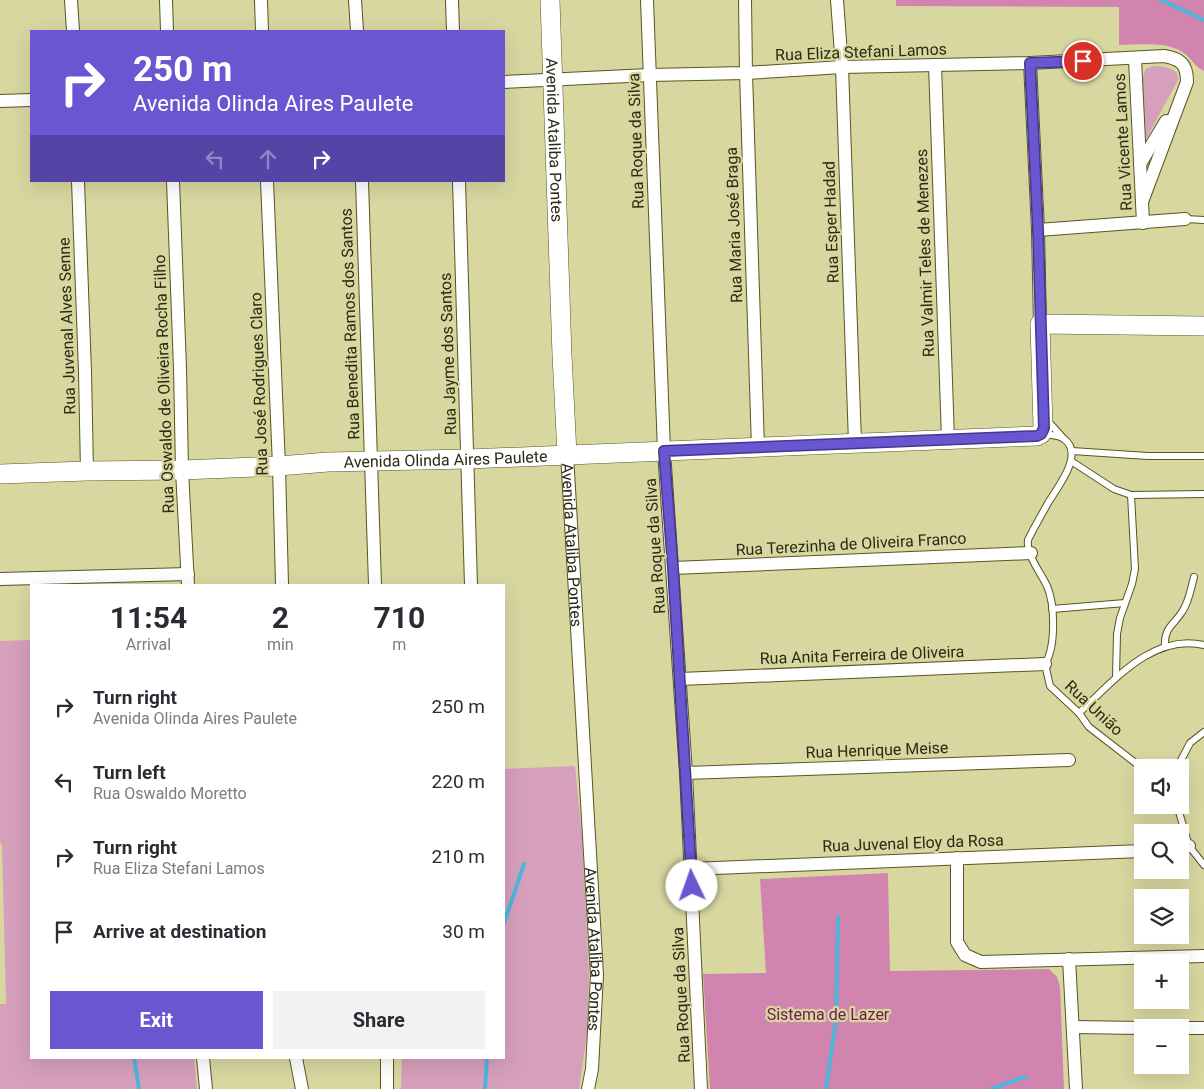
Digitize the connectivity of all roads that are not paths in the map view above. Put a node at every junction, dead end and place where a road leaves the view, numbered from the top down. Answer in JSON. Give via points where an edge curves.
{"nodes":[{"id":1,"x":71,"y":0,"type":"edge"},
{"id":2,"x":166,"y":0,"type":"edge"},
{"id":3,"x":261,"y":0,"type":"edge"},
{"id":4,"x":356,"y":0,"type":"edge"},
{"id":5,"x":452,"y":0,"type":"edge"},
{"id":6,"x":550,"y":0,"type":"edge"},
{"id":7,"x":647,"y":0,"type":"edge"},
{"id":8,"x":745,"y":0,"type":"edge"},
{"id":9,"x":837,"y":0,"type":"edge"},
{"id":10,"x":72,"y":30,"type":"edge"},
{"id":11,"x":167,"y":30,"type":"edge"},
{"id":12,"x":262,"y":30,"type":"edge"},
{"id":13,"x":357,"y":30,"type":"edge"},
{"id":14,"x":453,"y":30,"type":"edge"},
{"id":15,"x":1135,"y":59,"type":"junction"},
{"id":16,"x":1030,"y":63,"type":"junction"},
{"id":17,"x":935,"y":65,"type":"junction"},
{"id":18,"x":842,"y":67,"type":"junction"},
{"id":19,"x":746,"y":74,"type":"junction"},
{"id":20,"x":649,"y":75,"type":"junction"},
{"id":21,"x":553,"y":80,"type":"junction"},
{"id":22,"x":505,"y":82,"type":"edge"},
{"id":23,"x":1181,"y":96,"type":"junction"},
{"id":24,"x":30,"y":100,"type":"edge"},
{"id":25,"x":0,"y":101,"type":"edge"},
{"id":26,"x":1140,"y":164,"type":"junction"},
{"id":27,"x":78,"y":182,"type":"edge"},
{"id":28,"x":173,"y":182,"type":"edge"},
{"id":29,"x":267,"y":182,"type":"edge"},
{"id":30,"x":362,"y":182,"type":"edge"},
{"id":31,"x":459,"y":182,"type":"edge"},
{"id":32,"x":1142,"y":202,"type":"junction"},
{"id":33,"x":1184,"y":220,"type":"joint"},
{"id":34,"x":1204,"y":220,"type":"edge"},
{"id":35,"x":1143,"y":223,"type":"junction"},
{"id":36,"x":1038,"y":230,"type":"junction"},
{"id":37,"x":1040,"y":324,"type":"junction"},
{"id":38,"x":1204,"y":326,"type":"edge"},
{"id":39,"x":1042,"y":425,"type":"junction"},
{"id":40,"x":1063,"y":438,"type":"junction"},
{"id":41,"x":948,"y":439,"type":"junction"},
{"id":42,"x":855,"y":443,"type":"junction"},
{"id":43,"x":758,"y":448,"type":"junction"},
{"id":44,"x":664,"y":451,"type":"junction"},
{"id":45,"x":1072,"y":451,"type":"junction"},
{"id":46,"x":567,"y":454,"type":"junction"},
{"id":47,"x":1204,"y":456,"type":"edge"},
{"id":48,"x":468,"y":459,"type":"junction"},
{"id":49,"x":371,"y":460,"type":"junction"},
{"id":50,"x":1071,"y":461,"type":"junction"},
{"id":51,"x":279,"y":466,"type":"junction"},
{"id":52,"x":87,"y":470,"type":"junction"},
{"id":53,"x":182,"y":470,"type":"junction"},
{"id":54,"x":0,"y":474,"type":"edge"},
{"id":55,"x":1204,"y":494,"type":"edge"},
{"id":56,"x":1131,"y":496,"type":"junction"},
{"id":57,"x":1031,"y":553,"type":"junction"},
{"id":58,"x":673,"y":568,"type":"junction"},
{"id":59,"x":1194,"y":577,"type":"dead end"},
{"id":60,"x":0,"y":579,"type":"edge"},
{"id":61,"x":188,"y":579,"type":"edge"},
{"id":62,"x":282,"y":584,"type":"edge"},
{"id":63,"x":375,"y":584,"type":"edge"},
{"id":64,"x":471,"y":584,"type":"edge"},
{"id":65,"x":1125,"y":603,"type":"junction"},
{"id":66,"x":1052,"y":609,"type":"junction"},
{"id":67,"x":1203,"y":643,"type":"edge"},
{"id":68,"x":1165,"y":647,"type":"junction"},
{"id":69,"x":1045,"y":664,"type":"junction"},
{"id":70,"x":1116,"y":677,"type":"junction"},
{"id":71,"x":680,"y":679,"type":"junction"},
{"id":72,"x":1079,"y":713,"type":"junction"},
{"id":73,"x":1204,"y":732,"type":"edge"},
{"id":74,"x":1182,"y":759,"type":"edge"},
{"id":75,"x":1069,"y":760,"type":"dead end"},
{"id":76,"x":1134,"y":762,"type":"edge"},
{"id":77,"x":686,"y":773,"type":"junction"},
{"id":78,"x":1134,"y":851,"type":"edge"},
{"id":79,"x":1189,"y":851,"type":"edge"},
{"id":80,"x":957,"y":858,"type":"junction"},
{"id":81,"x":1204,"y":865,"type":"edge"},
{"id":82,"x":691,"y":869,"type":"junction"},
{"id":83,"x":1204,"y":956,"type":"edge"},
{"id":84,"x":1069,"y":959,"type":"junction"},
{"id":85,"x":1073,"y":1027,"type":"junction"},
{"id":86,"x":1134,"y":1028,"type":"edge"},
{"id":87,"x":1189,"y":1028,"type":"edge"},
{"id":88,"x":1204,"y":1028,"type":"edge"},
{"id":89,"x":203,"y":1059,"type":"edge"},
{"id":90,"x":296,"y":1059,"type":"edge"},
{"id":91,"x":387,"y":1059,"type":"edge"},
{"id":92,"x":206,"y":1089,"type":"edge"},
{"id":93,"x":302,"y":1089,"type":"edge"},
{"id":94,"x":388,"y":1089,"type":"edge"},
{"id":95,"x":588,"y":1089,"type":"edge"},
{"id":96,"x":702,"y":1089,"type":"edge"},
{"id":97,"x":1076,"y":1089,"type":"edge"}],
"edges":[{"from":1,"to":10,"type":"street"},
{"from":2,"to":11,"type":"street"},
{"from":3,"to":12,"type":"street"},
{"from":4,"to":13,"type":"street"},
{"from":5,"to":14,"type":"street"},
{"from":6,"to":21,"type":"street","name":"Avenida Ataliba Pontes"},
{"from":7,"to":20,"type":"street","name":"Rua Roque da Silva"},
{"from":8,"to":19,"type":"street","name":"Rua Maria José Braga"},
{"from":9,"to":18,"type":"street","name":"Rua Esper Hadad"},
{"from":15,"to":16,"type":"street","name":"Rua Eliza Stefani Lamos"},
{"from":15,"to":23,"type":"street","name":"Rua Eliza Stefani Lamos","via":[[1164,56],[1183,63],[1187,82]]},
{"from":15,"to":26,"type":"street","name":"Rua Vicente Lamos"},
{"from":16,"to":17,"type":"street","name":"Rua Eliza Stefani Lamos"},
{"from":16,"to":36,"type":"street"},
{"from":17,"to":18,"type":"street","name":"Rua Eliza Stefani Lamos"},
{"from":17,"to":41,"type":"street","name":"Rua Valmir Teles de Menezes"},
{"from":18,"to":19,"type":"street","name":"Rua Eliza Stefani Lamos"},
{"from":18,"to":42,"type":"street","name":"Rua Esper Hadad"},
{"from":19,"to":20,"type":"street","name":"Rua Eliza Stefani Lamos"},
{"from":19,"to":43,"type":"street","name":"Rua Maria José Braga"},
{"from":20,"to":21,"type":"street","name":"Rua Eliza Stefani Lamos"},
{"from":20,"to":44,"type":"street","name":"Rua Roque da Silva"},
{"from":21,"to":22,"type":"street","name":"Rua Eliza Stefani Lamos"},
{"from":21,"to":46,"type":"street","name":"Avenida Ataliba Pontes"},
{"from":23,"to":26,"type":"street","name":"Rua Eliza Stefani Lamos"},
{"from":23,"to":32,"type":"street","name":"Rua Eliza Stefani Lamos"},
{"from":24,"to":25,"type":"street"},
{"from":26,"to":32,"type":"street","name":"Rua Vicente Lamos"},
{"from":27,"to":52,"type":"street","name":"Rua Juvenal Alves Senne"},
{"from":28,"to":53,"type":"street","name":"Rua Oswaldo de Oliveira Rocha Filho"},
{"from":29,"to":51,"type":"street","name":"Rua José Rodrigues Claro"},
{"from":30,"to":49,"type":"street","name":"Rua Benedita Ramos dos Santos"},
{"from":31,"to":48,"type":"street","name":"Rua Jayme dos Santos"},
{"from":32,"to":35,"type":"street","name":"Rua Vicente Lamos"},
{"from":33,"to":34,"type":"lane"},
{"from":33,"to":35,"type":"street"},
{"from":35,"to":36,"type":"street"},
{"from":36,"to":37,"type":"street"},
{"from":37,"to":38,"type":"street"},
{"from":37,"to":39,"type":"street"},
{"from":39,"to":40,"type":"lane"},
{"from":39,"to":40,"type":"lane"},
{"from":39,"to":41,"type":"street","name":"Avenida Olinda Aires Paulete","via":[[1037,436]]},
{"from":40,"to":45,"type":"lane"},
{"from":41,"to":42,"type":"street","name":"Avenida Olinda Aires Paulete"},
{"from":42,"to":43,"type":"street","name":"Avenida Olinda Aires Paulete"},
{"from":43,"to":44,"type":"street","name":"Avenida Olinda Aires Paulete"},
{"from":44,"to":46,"type":"street","name":"Avenida Olinda Aires Paulete"},
{"from":44,"to":58,"type":"street","name":"Rua Roque da Silva"},
{"from":45,"to":47,"type":"lane"},
{"from":45,"to":50,"type":"lane","name":"Rua União"},
{"from":46,"to":48,"type":"street","name":"Avenida Olinda Aires Paulete"},
{"from":46,"to":95,"type":"street","name":"Avenida Ataliba Pontes","via":[[597,975]]},
{"from":48,"to":49,"type":"street","name":"Avenida Olinda Aires Paulete"},
{"from":48,"to":64,"type":"street","name":"Rua Jayme dos Santos"},
{"from":49,"to":51,"type":"street","name":"Avenida Olinda Aires Paulete"},
{"from":49,"to":63,"type":"street","name":"Rua Benedita Ramos dos Santos"},
{"from":50,"to":56,"type":"lane","via":[[1114,489]]},
{"from":50,"to":57,"type":"lane","name":"Rua União","via":[[1028,540]]},
{"from":51,"to":53,"type":"street","name":"Avenida Olinda Aires Paulete"},
{"from":51,"to":62,"type":"street","name":"Rua José Rodrigues Claro"},
{"from":52,"to":53,"type":"street","name":"Avenida Olinda Aires Paulete"},
{"from":52,"to":54,"type":"street","name":"Avenida Olinda Aires Paulete"},
{"from":53,"to":61,"type":"street","name":"Rua Oswaldo de Oliveira Rocha Filho"},
{"from":55,"to":56,"type":"lane"},
{"from":56,"to":65,"type":"lane","via":[[1135,569]]},
{"from":57,"to":58,"type":"street","name":"Rua Terezinha de Oliveira Franco"},
{"from":57,"to":66,"type":"lane","name":"Rua União","via":[[1047,586]]},
{"from":58,"to":71,"type":"street","name":"Rua Roque da Silva"},
{"from":59,"to":68,"type":"lane","via":[[1183,610],[1168,629]]},
{"from":60,"to":61,"type":"street"},
{"from":65,"to":66,"type":"lane"},
{"from":65,"to":70,"type":"lane","via":[[1117,634]]},
{"from":66,"to":69,"type":"lane","name":"Rua União","via":[[1050,656]]},
{"from":67,"to":68,"type":"lane"},
{"from":68,"to":70,"type":"lane"},
{"from":69,"to":71,"type":"street","name":"Rua Anita Ferreira de Oliveira"},
{"from":69,"to":72,"type":"lane","name":"Rua União","via":[[1050,686]]},
{"from":70,"to":72,"type":"lane"},
{"from":71,"to":77,"type":"street","name":"Rua Roque da Silva"},
{"from":72,"to":76,"type":"lane","name":"Rua União","via":[[1089,727]]},
{"from":73,"to":74,"type":"lane","via":[[1190,743]]},
{"from":75,"to":77,"type":"street","name":"Rua Henrique Meise"},
{"from":77,"to":82,"type":"street","name":"Rua Roque da Silva"},
{"from":78,"to":80,"type":"street","name":"Rua Juvenal Eloy da Rosa"},
{"from":79,"to":81,"type":"lane"},
{"from":80,"to":82,"type":"street","name":"Rua Juvenal Eloy da Rosa"},
{"from":80,"to":84,"type":"street","via":[[957,942],[965,955],[981,962]]},
{"from":82,"to":96,"type":"street","name":"Rua Roque da Silva"},
{"from":83,"to":84,"type":"street"},
{"from":84,"to":85,"type":"street"},
{"from":85,"to":86,"type":"street"},
{"from":85,"to":97,"type":"street"},
{"from":87,"to":88,"type":"street"},
{"from":89,"to":92,"type":"street"},
{"from":90,"to":93,"type":"street"},
{"from":91,"to":94,"type":"street"}]}
